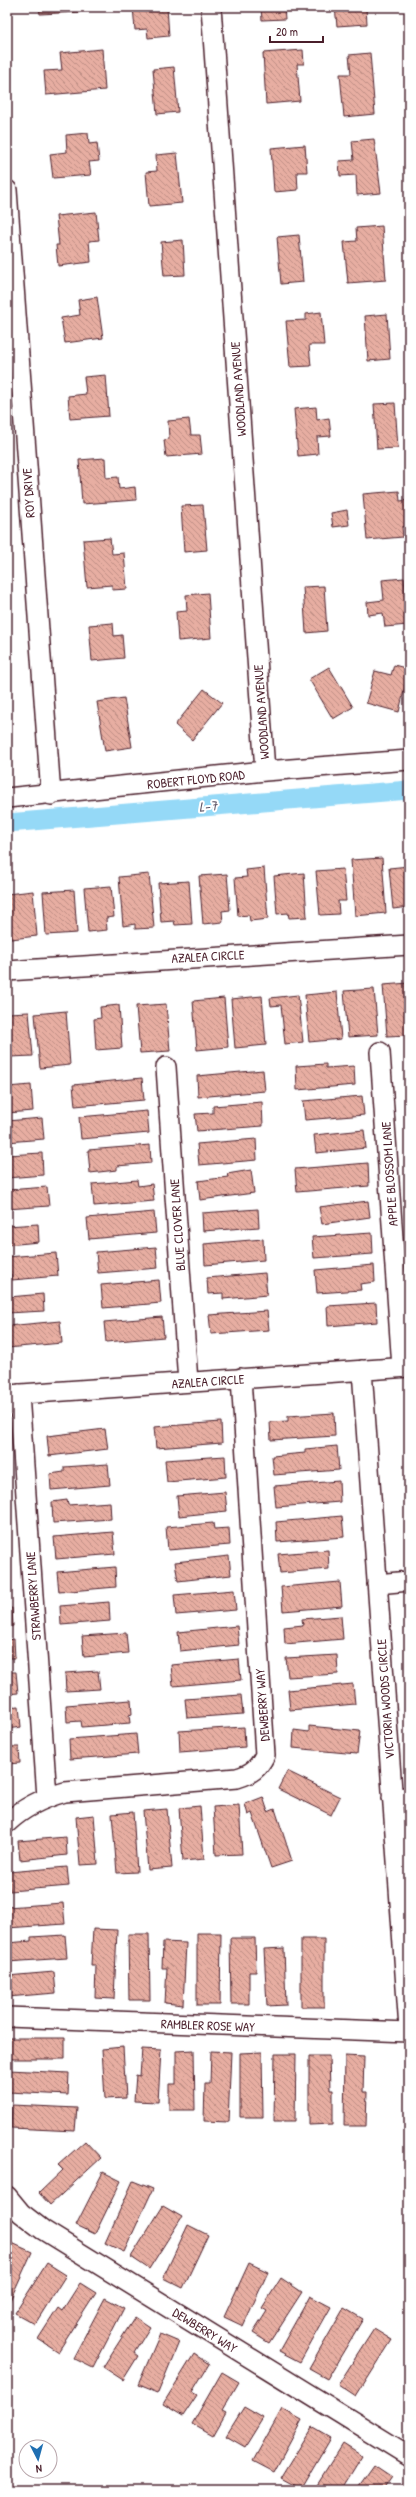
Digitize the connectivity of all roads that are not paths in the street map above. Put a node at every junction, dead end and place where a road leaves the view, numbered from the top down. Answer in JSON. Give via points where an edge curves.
{"nodes":[{"id":1,"x":211,"y":7,"type":"edge"},
{"id":2,"x":7,"y":190,"type":"edge"},
{"id":3,"x":409,"y":760,"type":"edge"},
{"id":4,"x":266,"y":771,"type":"junction"},
{"id":5,"x":51,"y":795,"type":"junction"},
{"id":6,"x":7,"y":798,"type":"edge"},
{"id":7,"x":409,"y":945,"type":"edge"},
{"id":8,"x":7,"y":971,"type":"edge"},
{"id":9,"x":380,"y":1052,"type":"dead end"},
{"id":10,"x":166,"y":1067,"type":"dead end"},
{"id":11,"x":406,"y":1367,"type":"edge"},
{"id":12,"x":362,"y":1370,"type":"junction"},
{"id":13,"x":240,"y":1378,"type":"junction"},
{"id":14,"x":188,"y":1382,"type":"junction"},
{"id":15,"x":13,"y":1395,"type":"edge"},
{"id":16,"x":409,"y":1581,"type":"edge"},
{"id":17,"x":377,"y":1584,"type":"junction"},
{"id":18,"x":47,"y":1797,"type":"junction"},
{"id":19,"x":401,"y":1798,"type":"edge"},
{"id":20,"x":7,"y":1823,"type":"edge"},
{"id":21,"x":7,"y":2017,"type":"edge"},
{"id":22,"x":409,"y":2029,"type":"edge"},
{"id":23,"x":409,"y":2032,"type":"edge"},
{"id":24,"x":7,"y":2196,"type":"edge"},
{"id":25,"x":409,"y":2456,"type":"edge"}],
"edges":[{"from":1,"to":4,"type":"street","name":"WOODLAND AVENUE"},
{"from":2,"to":5,"type":"street","name":"ROY DRIVE"},
{"from":3,"to":4,"type":"street","name":"ROBERT FLOYD ROAD"},
{"from":4,"to":5,"type":"street","name":"ROBERT FLOYD ROAD"},
{"from":5,"to":6,"type":"street","name":"ROBERT FLOYD ROAD"},
{"from":7,"to":8,"type":"street","name":"AZALEA CIRCLE"},
{"from":9,"to":11,"type":"street","name":"APPLE BLOSSOM LANE"},
{"from":10,"to":14,"type":"street","name":"BLUE CLOVER LANE"},
{"from":11,"to":12,"type":"street","name":"AZALEA CIRCLE"},
{"from":12,"to":13,"type":"street","name":"AZALEA CIRCLE"},
{"from":12,"to":17,"type":"street","name":"VICTORIA WOODS CIRCLE"},
{"from":13,"to":14,"type":"street","name":"AZALEA CIRCLE"},
{"from":13,"to":18,"type":"street","name":"DEWBERRY WAY","via":[[265,1755],[259,1767],[249,1775],[236,1778],[79,1789]]},
{"from":14,"to":15,"type":"street","name":"AZALEA CIRCLE"},
{"from":15,"to":18,"type":"street","name":"STRAWBERRY LANE"},
{"from":16,"to":17,"type":"street"},
{"from":17,"to":19,"type":"street","name":"VICTORIA WOODS CIRCLE"},
{"from":18,"to":20,"type":"street","name":"DEWBERRY WAY","via":[[24,1809]]},
{"from":19,"to":22,"type":"street","name":"VICTORIA WOODS CIRCLE"},
{"from":21,"to":23,"type":"street","name":"RAMBLER ROSE WAY"},
{"from":24,"to":25,"type":"street","name":"DEWBERRY WAY","via":[[21,2213],[43,2230]]}]}
